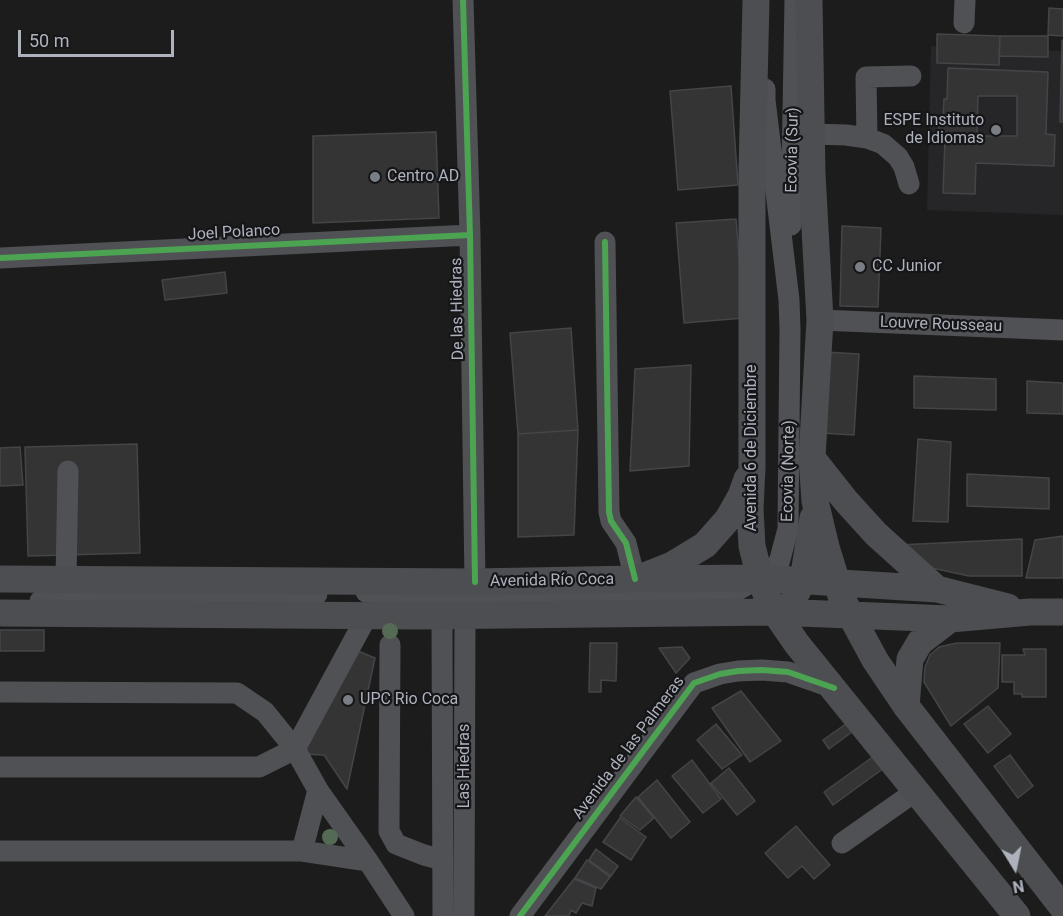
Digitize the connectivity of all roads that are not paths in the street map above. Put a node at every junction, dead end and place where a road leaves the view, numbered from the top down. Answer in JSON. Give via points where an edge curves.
{"nodes":[{"id":1,"x":463,"y":0,"type":"edge"},
{"id":2,"x":756,"y":0,"type":"edge"},
{"id":3,"x":768,"y":0,"type":"edge"},
{"id":4,"x":795,"y":0,"type":"edge"},
{"id":5,"x":809,"y":0,"type":"edge"},
{"id":6,"x":964,"y":0,"type":"edge"},
{"id":7,"x":964,"y":23,"type":"dead end"},
{"id":8,"x":911,"y":76,"type":"dead end"},
{"id":9,"x":811,"y":135,"type":"junction"},
{"id":10,"x":867,"y":138,"type":"junction"},
{"id":11,"x":909,"y":184,"type":"dead end"},
{"id":12,"x":470,"y":235,"type":"junction"},
{"id":13,"x":605,"y":242,"type":"dead end"},
{"id":14,"x":0,"y":258,"type":"edge"},
{"id":15,"x":789,"y":300,"type":"junction"},
{"id":16,"x":820,"y":320,"type":"junction"},
{"id":17,"x":1063,"y":330,"type":"edge"},
{"id":18,"x":812,"y":458,"type":"junction"},
{"id":19,"x":752,"y":466,"type":"junction"},
{"id":20,"x":68,"y":471,"type":"dead end"},
{"id":21,"x":815,"y":501,"type":"junction"},
{"id":22,"x":0,"y":579,"type":"edge"},
{"id":23,"x":66,"y":579,"type":"junction"},
{"id":24,"x":636,"y":579,"type":"junction"},
{"id":25,"x":760,"y":579,"type":"junction"},
{"id":26,"x":803,"y":580,"type":"junction"},
{"id":27,"x":475,"y":582,"type":"junction"},
{"id":28,"x":836,"y":582,"type":"junction"},
{"id":29,"x":937,"y":589,"type":"junction"},
{"id":30,"x":409,"y":598,"type":"junction"},
{"id":31,"x":0,"y":602,"type":"edge"},
{"id":32,"x":775,"y":612,"type":"junction"},
{"id":33,"x":1030,"y":612,"type":"junction"},
{"id":34,"x":1063,"y":612,"type":"edge"},
{"id":35,"x":0,"y":613,"type":"edge"},
{"id":36,"x":850,"y":614,"type":"junction"},
{"id":37,"x":367,"y":616,"type":"junction"},
{"id":38,"x":454,"y":616,"type":"junction"},
{"id":39,"x":950,"y":619,"type":"junction"},
{"id":40,"x":390,"y":645,"type":"dead end"},
{"id":41,"x":834,"y":688,"type":"junction"},
{"id":42,"x":0,"y":692,"type":"edge"},
{"id":43,"x":906,"y":706,"type":"junction"},
{"id":44,"x":295,"y":749,"type":"junction"},
{"id":45,"x":0,"y":767,"type":"edge"},
{"id":46,"x":318,"y":790,"type":"junction"},
{"id":47,"x":916,"y":791,"type":"junction"},
{"id":48,"x":842,"y":843,"type":"dead end"},
{"id":49,"x":0,"y":851,"type":"edge"},
{"id":50,"x":303,"y":851,"type":"junction"},
{"id":51,"x":443,"y":860,"type":"junction"},
{"id":52,"x":368,"y":861,"type":"junction"},
{"id":53,"x":1063,"y":908,"type":"edge"},
{"id":54,"x":404,"y":916,"type":"edge"},
{"id":55,"x":443,"y":916,"type":"edge"},
{"id":56,"x":464,"y":916,"type":"edge"},
{"id":57,"x":520,"y":916,"type":"edge"},
{"id":58,"x":1017,"y":916,"type":"edge"}],
"edges":[{"from":1,"to":12,"type":"street","name":"De las Hiedras"},
{"from":2,"to":19,"type":"main road","name":"Avenida 6 de Diciembre"},
{"from":3,"to":15,"type":"street","name":"Ecovia (Norte)","via":[[765,100]]},
{"from":4,"to":15,"type":"street","name":"Ecovia (Sur)"},
{"from":5,"to":9,"type":"main road"},
{"from":6,"to":7,"type":"street"},
{"from":8,"to":10,"type":"street","via":[[866,77]]},
{"from":9,"to":10,"type":"street"},
{"from":9,"to":16,"type":"main road"},
{"from":10,"to":11,"type":"street","via":[[883,144],[898,157]]},
{"from":12,"to":14,"type":"street","name":"Joel Polanco"},
{"from":12,"to":27,"type":"street","name":"De las Hiedras"},
{"from":13,"to":24,"type":"street","via":[[609,512],[626,543]]},
{"from":15,"to":25,"type":"street","name":"Ecovia (Norte)","via":[[788,529],[778,563]]},
{"from":16,"to":17,"type":"street","name":"Louvre Rousseau"},
{"from":16,"to":18,"type":"main road"},
{"from":18,"to":21,"type":"main road"},
{"from":18,"to":29,"type":"main road","via":[[876,534]]},
{"from":19,"to":24,"type":"main road","via":[[728,519],[705,545],[672,565]]},
{"from":19,"to":25,"type":"main road","name":"Avenida 6 de Diciembre","via":[[752,546]]},
{"from":20,"to":23,"type":"street"},
{"from":21,"to":26,"type":"main road"},
{"from":21,"to":28,"type":"main road"},
{"from":22,"to":23,"type":"main road","name":"Avenida Río Coca"},
{"from":23,"to":27,"type":"main road","name":"Avenida Río Coca"},
{"from":24,"to":25,"type":"main road","name":"Avenida Río Coca"},
{"from":24,"to":27,"type":"main road","name":"Avenida Río Coca"},
{"from":25,"to":26,"type":"main road","name":"Avenida Río Coca"},
{"from":25,"to":30,"type":"street","name":"Ecovia (Norte)","via":[[732,593]]},
{"from":25,"to":32,"type":"main road","name":"Avenida 6 de Diciembre"},
{"from":26,"to":28,"type":"main road","name":"Avenida Río Coca"},
{"from":26,"to":32,"type":"main road","via":[[791,601]]},
{"from":28,"to":29,"type":"main road","name":"Avenida Río Coca"},
{"from":28,"to":36,"type":"main road"},
{"from":29,"to":33,"type":"main road","name":"Avenida Río Coca"},
{"from":30,"to":31,"type":"street","via":[[379,592]]},
{"from":30,"to":37,"type":"street"},
{"from":32,"to":36,"type":"main road","name":"Avenida Río Coca"},
{"from":32,"to":38,"type":"main road","name":"Avenida Río Coca"},
{"from":32,"to":41,"type":"main road","name":"Avenida 6 de Diciembre"},
{"from":33,"to":34,"type":"main road","name":"Avenida Río Coca"},
{"from":33,"to":39,"type":"main road","name":"Avenida Río Coca"},
{"from":35,"to":37,"type":"main road","name":"Avenida Río Coca"},
{"from":36,"to":39,"type":"main road","name":"Avenida Río Coca"},
{"from":36,"to":43,"type":"main road"},
{"from":37,"to":38,"type":"main road","name":"Avenida Río Coca"},
{"from":37,"to":44,"type":"street"},
{"from":38,"to":51,"type":"street","name":"Las Hiedras"},
{"from":38,"to":56,"type":"street","name":"Las Hiedras"},
{"from":39,"to":43,"type":"main road","via":[[920,642],[910,659]]},
{"from":40,"to":51,"type":"street","via":[[389,831],[396,844]]},
{"from":41,"to":47,"type":"main road","name":"Avenida 6 de Diciembre"},
{"from":41,"to":57,"type":"street","name":"Avenida de las Palmeras","via":[[788,672],[762,670],[720,674],[694,683]]},
{"from":42,"to":44,"type":"street","via":[[237,693],[265,712]]},
{"from":43,"to":53,"type":"main road"},
{"from":44,"to":45,"type":"street","via":[[260,767]]},
{"from":44,"to":46,"type":"street"},
{"from":46,"to":50,"type":"street"},
{"from":46,"to":52,"type":"street"},
{"from":47,"to":48,"type":"street"},
{"from":47,"to":58,"type":"main road","name":"Avenida 6 de Diciembre"},
{"from":49,"to":50,"type":"street"},
{"from":50,"to":52,"type":"street"},
{"from":51,"to":55,"type":"street","name":"Las Hiedras"},
{"from":52,"to":54,"type":"street"}]}
